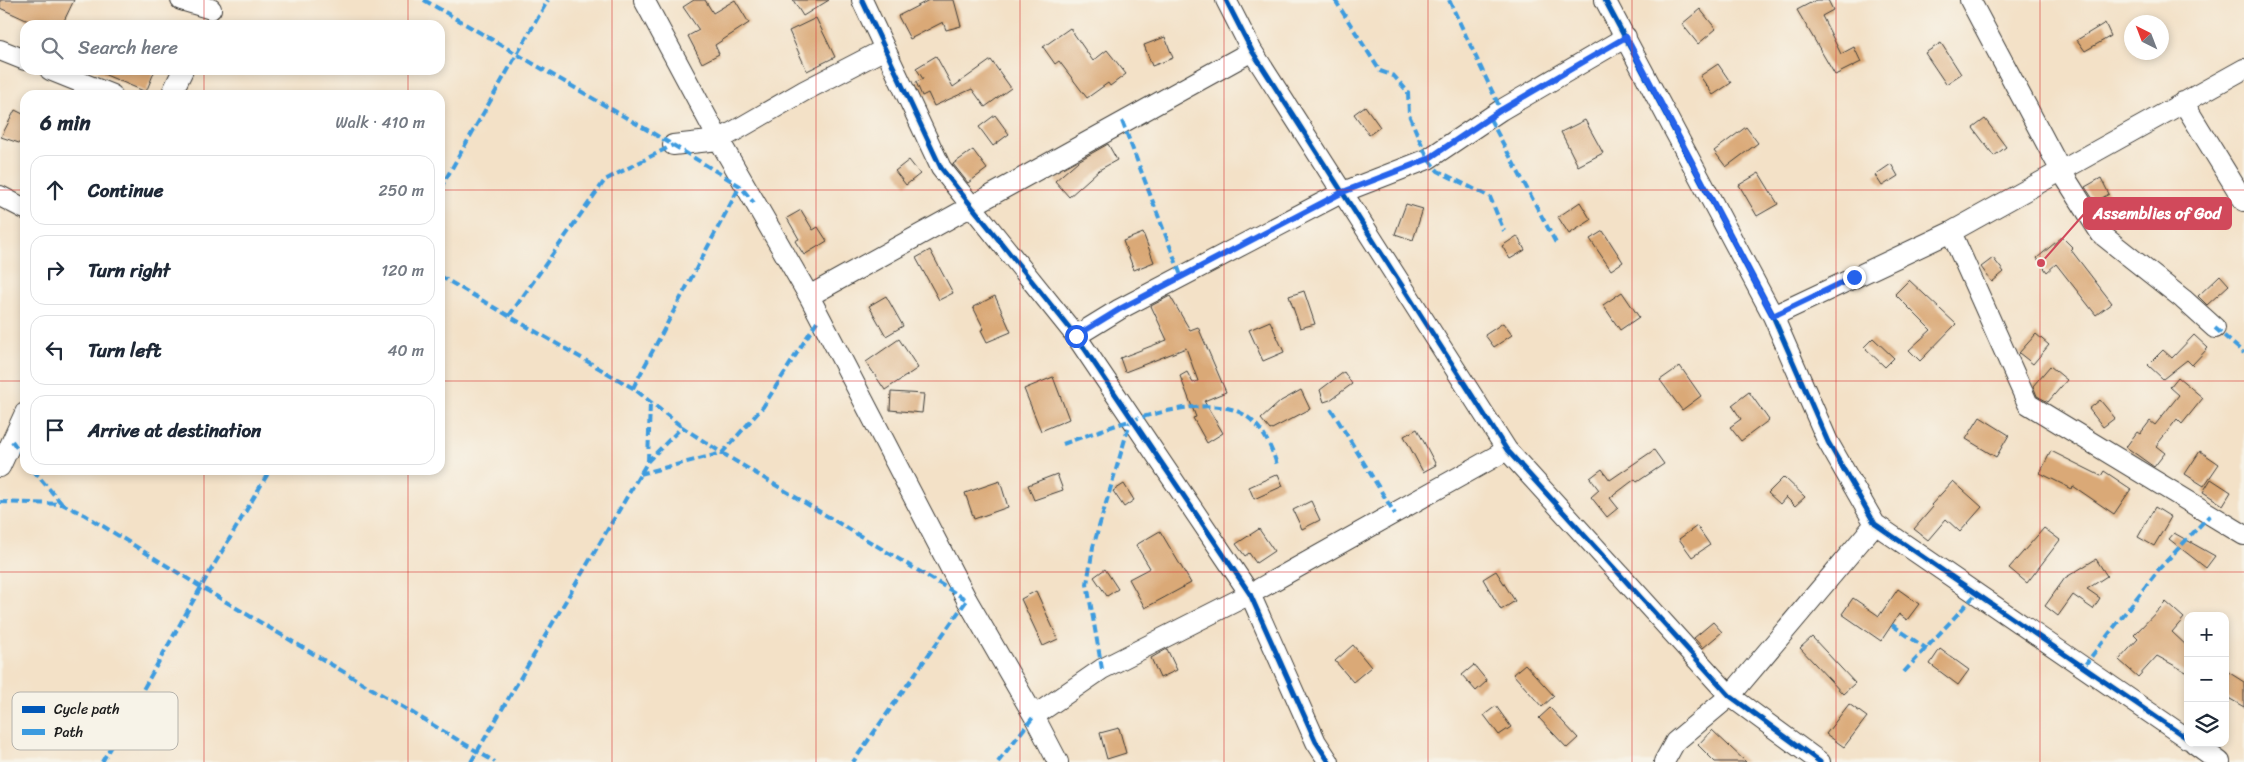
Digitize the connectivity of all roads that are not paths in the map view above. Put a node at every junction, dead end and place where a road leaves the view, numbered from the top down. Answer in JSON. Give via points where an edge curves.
{"nodes":[{"id":1,"x":181,"y":0,"type":"edge"},
{"id":2,"x":644,"y":0,"type":"edge"},
{"id":3,"x":862,"y":0,"type":"edge"},
{"id":4,"x":1226,"y":0,"type":"edge"},
{"id":5,"x":1605,"y":0,"type":"edge"},
{"id":6,"x":1970,"y":0,"type":"edge"},
{"id":7,"x":210,"y":11,"type":"edge"},
{"id":8,"x":1626,"y":37,"type":"junction"},
{"id":9,"x":884,"y":49,"type":"junction"},
{"id":10,"x":0,"y":50,"type":"edge"},
{"id":11,"x":1252,"y":51,"type":"junction"},
{"id":12,"x":20,"y":58,"type":"edge"},
{"id":13,"x":2244,"y":69,"type":"edge"},
{"id":14,"x":62,"y":75,"type":"edge"},
{"id":15,"x":181,"y":75,"type":"edge"},
{"id":16,"x":100,"y":90,"type":"edge"},
{"id":17,"x":173,"y":90,"type":"edge"},
{"id":18,"x":2183,"y":102,"type":"junction"},
{"id":19,"x":719,"y":140,"type":"junction"},
{"id":20,"x":673,"y":145,"type":"dead end"},
{"id":21,"x":2061,"y":171,"type":"junction"},
{"id":22,"x":1343,"y":192,"type":"junction"},
{"id":23,"x":0,"y":196,"type":"edge"},
{"id":24,"x":2244,"y":201,"type":"edge"},
{"id":25,"x":20,"y":206,"type":"edge"},
{"id":26,"x":970,"y":206,"type":"junction"},
{"id":27,"x":1950,"y":232,"type":"junction"},
{"id":28,"x":809,"y":296,"type":"junction"},
{"id":29,"x":1773,"y":316,"type":"junction"},
{"id":30,"x":2215,"y":328,"type":"dead end"},
{"id":31,"x":1076,"y":336,"type":"junction"},
{"id":32,"x":20,"y":421,"type":"edge"},
{"id":33,"x":4,"y":447,"type":"edge"},
{"id":34,"x":1507,"y":450,"type":"junction"},
{"id":35,"x":0,"y":467,"type":"edge"},
{"id":36,"x":1876,"y":524,"type":"junction"},
{"id":37,"x":2244,"y":535,"type":"edge"},
{"id":38,"x":1250,"y":594,"type":"junction"},
{"id":39,"x":1730,"y":696,"type":"junction"},
{"id":40,"x":1034,"y":716,"type":"junction"},
{"id":41,"x":2184,"y":736,"type":"edge"},
{"id":42,"x":2199,"y":747,"type":"edge"},
{"id":43,"x":1058,"y":762,"type":"edge"},
{"id":44,"x":1329,"y":762,"type":"edge"},
{"id":45,"x":1664,"y":762,"type":"edge"},
{"id":46,"x":1820,"y":762,"type":"edge"},
{"id":47,"x":2220,"y":762,"type":"edge"}],
"edges":[{"from":1,"to":7,"type":"street"},
{"from":2,"to":19,"type":"street"},
{"from":3,"to":9,"type":"street"},
{"from":4,"to":11,"type":"street"},
{"from":5,"to":8,"type":"street"},
{"from":6,"to":21,"type":"street"},
{"from":8,"to":22,"type":"street","via":[[1501,110],[1428,159]]},
{"from":8,"to":29,"type":"street"},
{"from":9,"to":19,"type":"street"},
{"from":9,"to":26,"type":"street","via":[[941,168]]},
{"from":10,"to":12,"type":"street"},
{"from":11,"to":22,"type":"street"},
{"from":11,"to":26,"type":"street"},
{"from":13,"to":18,"type":"street"},
{"from":14,"to":16,"type":"street"},
{"from":15,"to":17,"type":"street"},
{"from":18,"to":21,"type":"street"},
{"from":18,"to":24,"type":"street"},
{"from":19,"to":20,"type":"street"},
{"from":19,"to":28,"type":"street"},
{"from":21,"to":27,"type":"street"},
{"from":21,"to":30,"type":"street","via":[[2101,234]]},
{"from":22,"to":31,"type":"street","via":[[1120,309]]},
{"from":22,"to":34,"type":"street"},
{"from":23,"to":25,"type":"street"},
{"from":26,"to":28,"type":"street"},
{"from":26,"to":31,"type":"street"},
{"from":27,"to":29,"type":"street"},
{"from":27,"to":37,"type":"street","via":[[2028,404]]},
{"from":28,"to":40,"type":"street","via":[[967,600]]},
{"from":29,"to":36,"type":"street","via":[[1828,442]]},
{"from":31,"to":38,"type":"street"},
{"from":32,"to":33,"type":"street"},
{"from":33,"to":35,"type":"street"},
{"from":34,"to":38,"type":"street"},
{"from":34,"to":39,"type":"street"},
{"from":36,"to":39,"type":"street"},
{"from":36,"to":41,"type":"street"},
{"from":38,"to":40,"type":"street","via":[[1102,669]]},
{"from":38,"to":44,"type":"street","via":[[1316,742]]},
{"from":39,"to":45,"type":"street","via":[[1676,742]]},
{"from":39,"to":46,"type":"street"},
{"from":40,"to":43,"type":"street"},
{"from":42,"to":47,"type":"street"}]}
